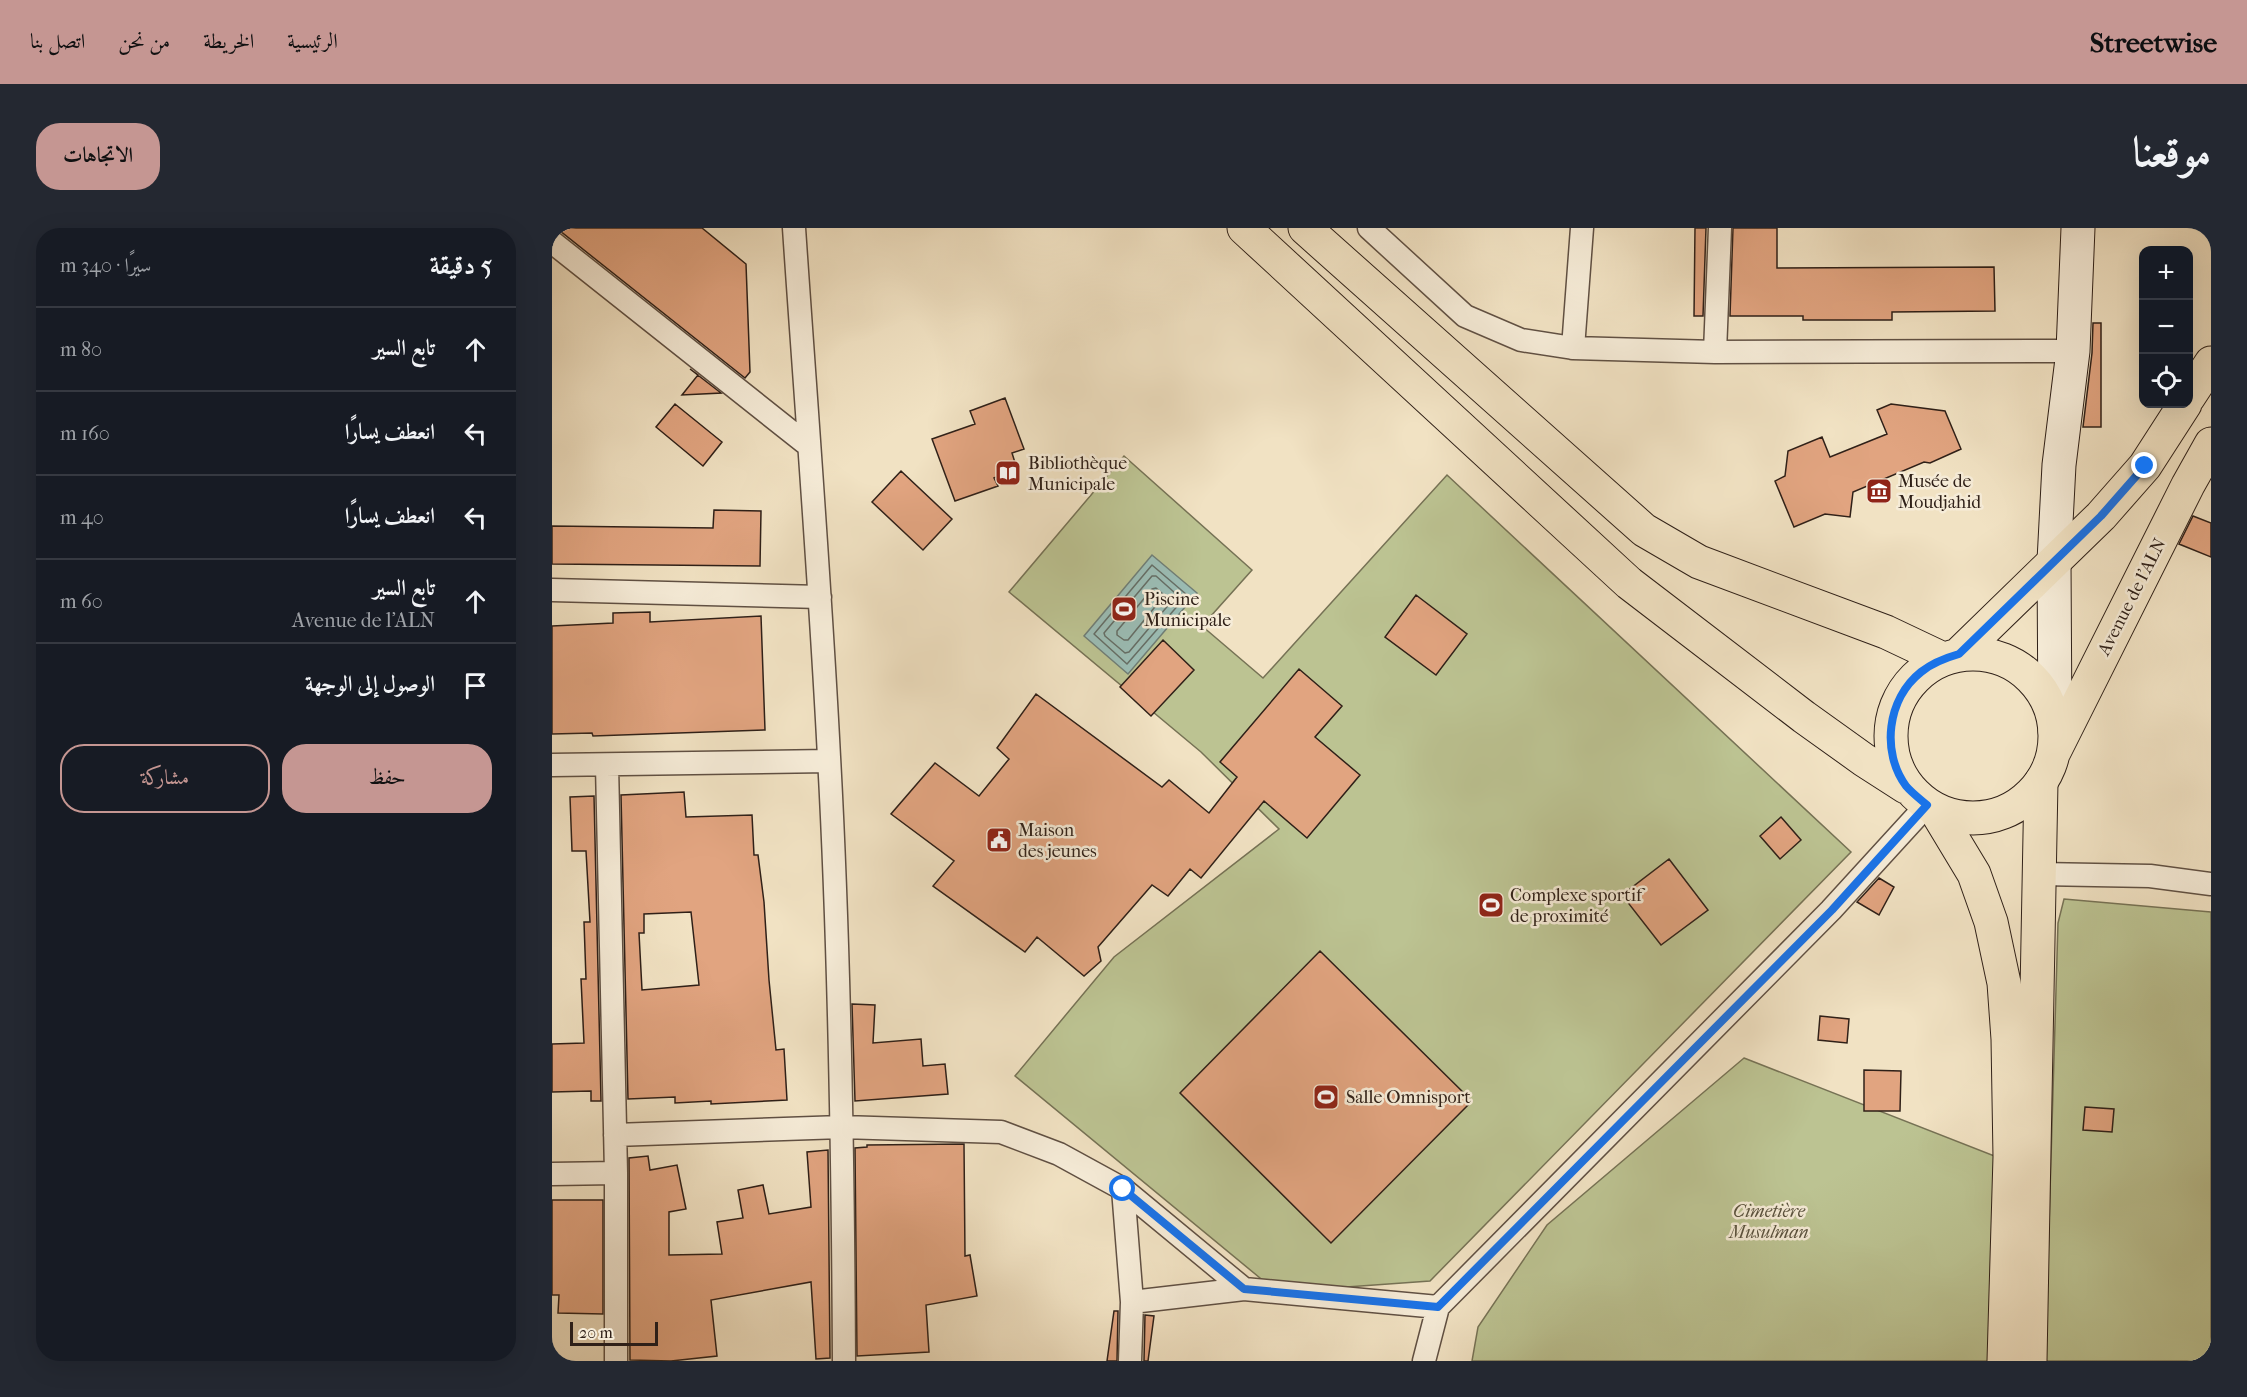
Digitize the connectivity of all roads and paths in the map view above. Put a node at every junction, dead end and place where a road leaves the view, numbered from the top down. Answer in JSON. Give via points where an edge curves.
{"nodes":[{"id":1,"x":794,"y":228,"type":"edge"},
{"id":2,"x":1244,"y":228,"type":"edge"},
{"id":3,"x":1305,"y":228,"type":"edge"},
{"id":4,"x":1369,"y":228,"type":"edge"},
{"id":5,"x":1582,"y":228,"type":"edge"},
{"id":6,"x":1720,"y":228,"type":"edge"},
{"id":7,"x":2078,"y":228,"type":"edge"},
{"id":8,"x":552,"y":242,"type":"edge"},
{"id":9,"x":1573,"y":348,"type":"junction"},
{"id":10,"x":2073,"y":351,"type":"junction"},
{"id":11,"x":1715,"y":352,"type":"junction"},
{"id":12,"x":2211,"y":363,"type":"edge"},
{"id":13,"x":2193,"y":390,"type":"edge"},
{"id":14,"x":2182,"y":408,"type":"edge"},
{"id":15,"x":2211,"y":444,"type":"edge"},
{"id":16,"x":809,"y":446,"type":"junction"},
{"id":17,"x":2054,"y":561,"type":"junction"},
{"id":18,"x":552,"y":590,"type":"edge"},
{"id":19,"x":820,"y":597,"type":"junction"},
{"id":20,"x":1951,"y":656,"type":"junction"},
{"id":21,"x":2055,"y":741,"type":"junction"},
{"id":22,"x":829,"y":761,"type":"junction"},
{"id":23,"x":552,"y":765,"type":"edge"},
{"id":24,"x":607,"y":765,"type":"junction"},
{"id":25,"x":2041,"y":782,"type":"junction"},
{"id":26,"x":1923,"y":801,"type":"junction"},
{"id":27,"x":2040,"y":874,"type":"junction"},
{"id":28,"x":2211,"y":884,"type":"edge"},
{"id":29,"x":842,"y":1126,"type":"junction"},
{"id":30,"x":615,"y":1135,"type":"junction"},
{"id":31,"x":616,"y":1173,"type":"junction"},
{"id":32,"x":552,"y":1174,"type":"edge"},
{"id":33,"x":1123,"y":1189,"type":"junction"},
{"id":34,"x":1244,"y":1289,"type":"junction"},
{"id":35,"x":1132,"y":1302,"type":"junction"},
{"id":36,"x":1438,"y":1307,"type":"junction"},
{"id":37,"x":616,"y":1361,"type":"edge"},
{"id":38,"x":844,"y":1361,"type":"edge"},
{"id":39,"x":1131,"y":1361,"type":"edge"},
{"id":40,"x":1424,"y":1361,"type":"edge"},
{"id":41,"x":2004,"y":1361,"type":"edge"},
{"id":42,"x":2031,"y":1361,"type":"edge"}],
"edges":[{"from":1,"to":16,"type":"street"},
{"from":2,"to":26,"type":"main road","via":[[1629,583],[1803,717]]},
{"from":3,"to":20,"type":"main road","via":[[1644,531],[1700,562]]},
{"from":4,"to":9,"type":"street","via":[[1465,316],[1521,340]]},
{"from":5,"to":9,"type":"street"},
{"from":6,"to":11,"type":"street"},
{"from":7,"to":10,"type":"street"},
{"from":8,"to":16,"type":"street"},
{"from":9,"to":11,"type":"street"},
{"from":10,"to":11,"type":"street"},
{"from":10,"to":17,"type":"street"},
{"from":12,"to":13,"type":"main road"},
{"from":14,"to":17,"type":"main road","via":[[2145,466]]},
{"from":15,"to":21,"type":"main road","name":"Avenue de l'ALN"},
{"from":16,"to":19,"type":"street"},
{"from":17,"to":20,"type":"main road"},
{"from":17,"to":21,"type":"street"},
{"from":18,"to":19,"type":"street"},
{"from":19,"to":22,"type":"street"},
{"from":20,"to":21,"type":"main road","via":[[1986,654],[2012,664],[2034,681],[2049,704]]},
{"from":20,"to":26,"type":"main road","via":[[1921,672],[1904,690],[1893,713],[1890,739],[1895,764]]},
{"from":21,"to":25,"type":"main road"},
{"from":22,"to":24,"type":"street"},
{"from":22,"to":29,"type":"street"},
{"from":23,"to":24,"type":"street"},
{"from":24,"to":30,"type":"street"},
{"from":25,"to":26,"type":"main road","via":[[2019,806],[1978,819],[1956,818]]},
{"from":25,"to":27,"type":"main road"},
{"from":26,"to":36,"type":"street","via":[[1832,910]]},
{"from":26,"to":41,"type":"main road","via":[[1974,873],[1991,922],[2004,983],[2010,1157]]},
{"from":27,"to":28,"type":"street","via":[[2150,876]]},
{"from":27,"to":42,"type":"main road"},
{"from":29,"to":30,"type":"street"},
{"from":29,"to":33,"type":"street","via":[[1001,1132],[1059,1154]]},
{"from":29,"to":38,"type":"street"},
{"from":30,"to":31,"type":"street"},
{"from":31,"to":32,"type":"street"},
{"from":31,"to":37,"type":"street"},
{"from":33,"to":34,"type":"street"},
{"from":33,"to":35,"type":"street"},
{"from":34,"to":35,"type":"street"},
{"from":34,"to":36,"type":"street"},
{"from":35,"to":39,"type":"street"},
{"from":36,"to":40,"type":"street"}]}
